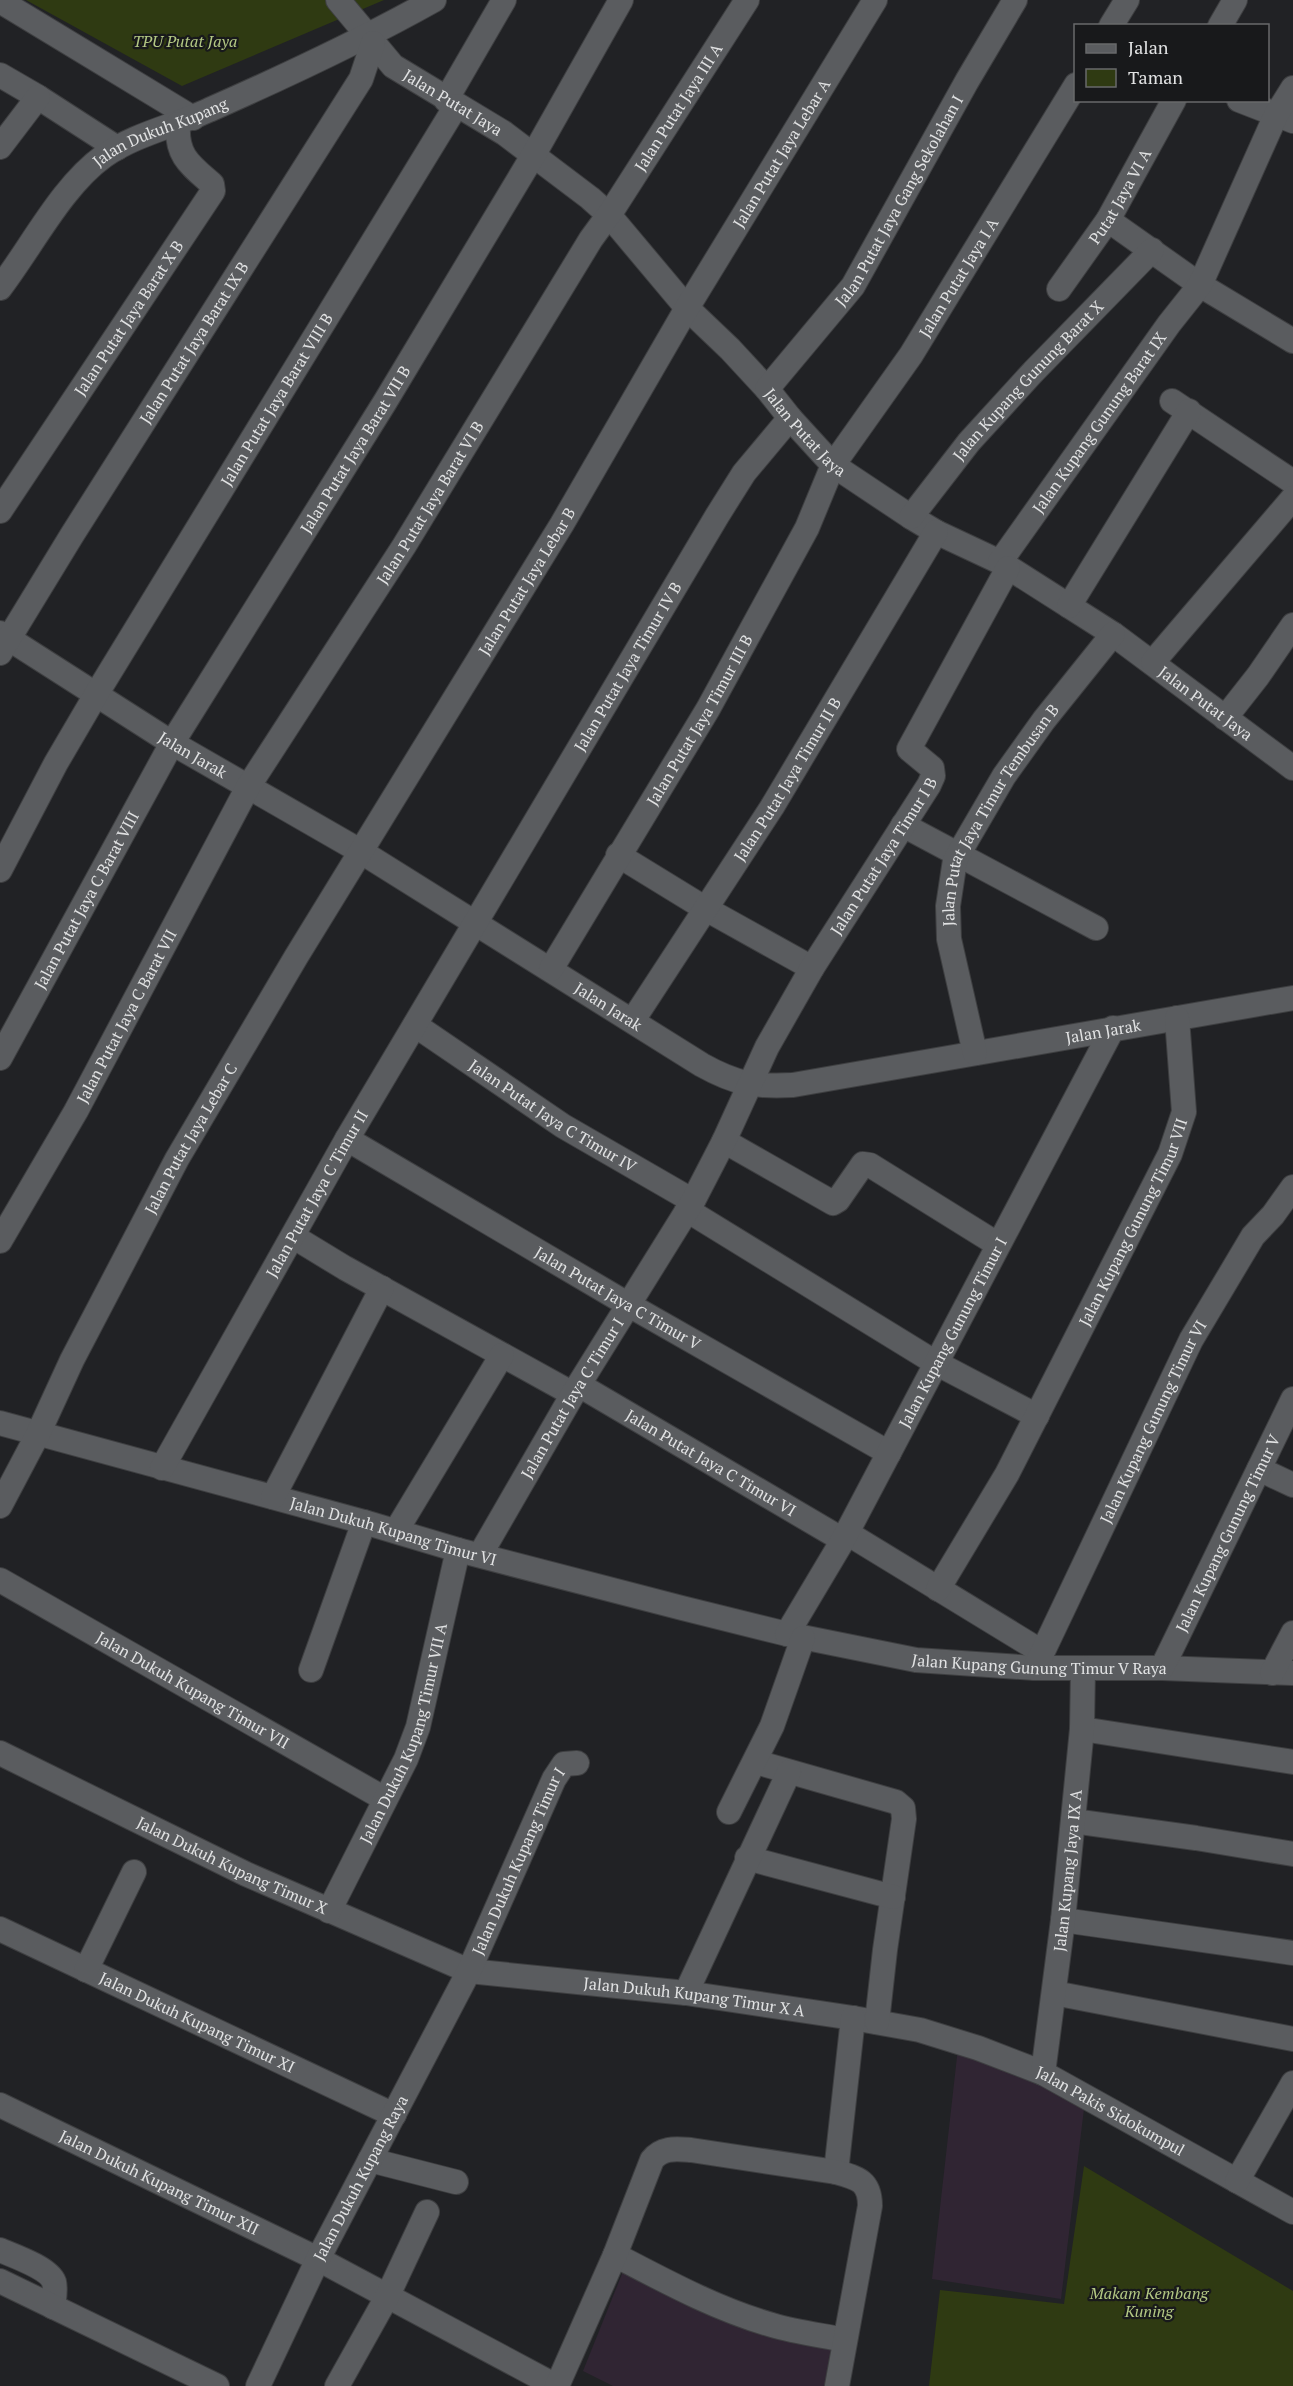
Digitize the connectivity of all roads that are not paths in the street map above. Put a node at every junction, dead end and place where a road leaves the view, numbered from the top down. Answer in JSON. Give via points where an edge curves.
{"nodes":[{"id":1,"x":338,"y":0,"type":"edge"},
{"id":2,"x":434,"y":0,"type":"edge"},
{"id":3,"x":504,"y":0,"type":"edge"},
{"id":4,"x":621,"y":0,"type":"edge"},
{"id":5,"x":747,"y":0,"type":"edge"},
{"id":6,"x":875,"y":0,"type":"edge"},
{"id":7,"x":1015,"y":0,"type":"edge"},
{"id":8,"x":1127,"y":0,"type":"edge"},
{"id":9,"x":1235,"y":0,"type":"edge"},
{"id":10,"x":0,"y":1,"type":"edge"},
{"id":11,"x":1113,"y":24,"type":"edge"},
{"id":12,"x":1221,"y":24,"type":"edge"},
{"id":13,"x":370,"y":40,"type":"junction"},
{"id":14,"x":0,"y":75,"type":"edge"},
{"id":15,"x":1293,"y":88,"type":"edge"},
{"id":16,"x":1074,"y":89,"type":"edge"},
{"id":17,"x":38,"y":97,"type":"junction"},
{"id":18,"x":1173,"y":102,"type":"edge"},
{"id":19,"x":1244,"y":102,"type":"edge"},
{"id":20,"x":451,"y":103,"type":"junction"},
{"id":21,"x":1285,"y":118,"type":"edge"},
{"id":22,"x":185,"y":121,"type":"junction"},
{"id":23,"x":0,"y":147,"type":"edge"},
{"id":24,"x":117,"y":148,"type":"junction"},
{"id":25,"x":534,"y":154,"type":"junction"},
{"id":26,"x":609,"y":215,"type":"junction"},
{"id":27,"x":1108,"y":220,"type":"junction"},
{"id":28,"x":1152,"y":250,"type":"junction"},
{"id":29,"x":1,"y":284,"type":"edge"},
{"id":30,"x":1200,"y":285,"type":"junction"},
{"id":31,"x":1059,"y":289,"type":"dead end"},
{"id":32,"x":687,"y":308,"type":"junction"},
{"id":33,"x":1290,"y":332,"type":"edge"},
{"id":34,"x":767,"y":389,"type":"junction"},
{"id":35,"x":790,"y":418,"type":"junction"},
{"id":36,"x":833,"y":465,"type":"junction"},
{"id":37,"x":1293,"y":482,"type":"edge"},
{"id":38,"x":1293,"y":498,"type":"edge"},
{"id":39,"x":0,"y":511,"type":"edge"},
{"id":40,"x":910,"y":517,"type":"junction"},
{"id":41,"x":936,"y":532,"type":"junction"},
{"id":42,"x":1004,"y":565,"type":"junction"},
{"id":43,"x":1069,"y":606,"type":"junction"},
{"id":44,"x":1293,"y":625,"type":"edge"},
{"id":45,"x":1113,"y":634,"type":"junction"},
{"id":46,"x":3,"y":641,"type":"edge"},
{"id":47,"x":1153,"y":662,"type":"junction"},
{"id":48,"x":97,"y":693,"type":"junction"},
{"id":49,"x":1225,"y":718,"type":"junction"},
{"id":50,"x":172,"y":743,"type":"junction"},
{"id":51,"x":1293,"y":768,"type":"edge"},
{"id":52,"x":248,"y":787,"type":"junction"},
{"id":53,"x":903,"y":825,"type":"junction"},
{"id":54,"x":360,"y":851,"type":"junction"},
{"id":55,"x":958,"y":854,"type":"junction"},
{"id":56,"x":618,"y":855,"type":"junction"},
{"id":57,"x":0,"y":870,"type":"edge"},
{"id":58,"x":706,"y":909,"type":"junction"},
{"id":59,"x":475,"y":922,"type":"junction"},
{"id":60,"x":1096,"y":928,"type":"dead end"},
{"id":61,"x":812,"y":968,"type":"junction"},
{"id":62,"x":551,"y":969,"type":"junction"},
{"id":63,"x":1293,"y":998,"type":"edge"},
{"id":64,"x":1177,"y":1018,"type":"junction"},
{"id":65,"x":633,"y":1020,"type":"junction"},
{"id":66,"x":415,"y":1025,"type":"junction"},
{"id":67,"x":1113,"y":1028,"type":"junction"},
{"id":68,"x":975,"y":1053,"type":"junction"},
{"id":69,"x":0,"y":1058,"type":"edge"},
{"id":70,"x":749,"y":1085,"type":"junction"},
{"id":71,"x":347,"y":1139,"type":"junction"},
{"id":72,"x":724,"y":1141,"type":"junction"},
{"id":73,"x":1293,"y":1187,"type":"edge"},
{"id":74,"x":690,"y":1206,"type":"junction"},
{"id":75,"x":294,"y":1237,"type":"junction"},
{"id":76,"x":0,"y":1241,"type":"edge"},
{"id":77,"x":998,"y":1244,"type":"junction"},
{"id":78,"x":382,"y":1288,"type":"junction"},
{"id":79,"x":629,"y":1305,"type":"junction"},
{"id":80,"x":502,"y":1355,"type":"junction"},
{"id":81,"x":936,"y":1363,"type":"junction"},
{"id":82,"x":576,"y":1390,"type":"junction"},
{"id":83,"x":1293,"y":1399,"type":"edge"},
{"id":84,"x":1037,"y":1416,"type":"junction"},
{"id":85,"x":0,"y":1423,"type":"edge"},
{"id":86,"x":38,"y":1434,"type":"junction"},
{"id":87,"x":889,"y":1453,"type":"junction"},
{"id":88,"x":162,"y":1468,"type":"junction"},
{"id":89,"x":1259,"y":1469,"type":"junction"},
{"id":90,"x":1293,"y":1485,"type":"edge"},
{"id":91,"x":273,"y":1497,"type":"junction"},
{"id":92,"x":0,"y":1506,"type":"edge"},
{"id":93,"x":364,"y":1522,"type":"junction"},
{"id":94,"x":396,"y":1531,"type":"junction"},
{"id":95,"x":845,"y":1536,"type":"junction"},
{"id":96,"x":469,"y":1552,"type":"junction"},
{"id":97,"x":0,"y":1580,"type":"edge"},
{"id":98,"x":938,"y":1589,"type":"junction"},
{"id":99,"x":1293,"y":1633,"type":"edge"},
{"id":100,"x":795,"y":1636,"type":"junction"},
{"id":101,"x":1038,"y":1660,"type":"junction"},
{"id":102,"x":1083,"y":1668,"type":"junction"},
{"id":103,"x":1162,"y":1668,"type":"junction"},
{"id":104,"x":312,"y":1670,"type":"dead end"},
{"id":105,"x":1283,"y":1673,"type":"edge"},
{"id":106,"x":1082,"y":1729,"type":"junction"},
{"id":107,"x":0,"y":1753,"type":"edge"},
{"id":108,"x":756,"y":1762,"type":"junction"},
{"id":109,"x":1293,"y":1762,"type":"edge"},
{"id":110,"x":577,"y":1763,"type":"dead end"},
{"id":111,"x":789,"y":1772,"type":"junction"},
{"id":112,"x":385,"y":1799,"type":"junction"},
{"id":113,"x":729,"y":1812,"type":"dead end"},
{"id":114,"x":1073,"y":1821,"type":"junction"},
{"id":115,"x":1293,"y":1854,"type":"edge"},
{"id":116,"x":747,"y":1858,"type":"junction"},
{"id":117,"x":134,"y":1872,"type":"dead end"},
{"id":118,"x":893,"y":1897,"type":"junction"},
{"id":119,"x":329,"y":1911,"type":"junction"},
{"id":120,"x":1063,"y":1920,"type":"junction"},
{"id":121,"x":0,"y":1929,"type":"edge"},
{"id":122,"x":1293,"y":1953,"type":"edge"},
{"id":123,"x":86,"y":1970,"type":"junction"},
{"id":124,"x":469,"y":1971,"type":"junction"},
{"id":125,"x":686,"y":1993,"type":"junction"},
{"id":126,"x":1054,"y":1993,"type":"junction"},
{"id":127,"x":853,"y":2018,"type":"junction"},
{"id":128,"x":877,"y":2022,"type":"junction"},
{"id":129,"x":920,"y":2030,"type":"joint"},
{"id":130,"x":1293,"y":2039,"type":"edge"},
{"id":131,"x":1042,"y":2073,"type":"junction"},
{"id":132,"x":1293,"y":2083,"type":"edge"},
{"id":133,"x":0,"y":2105,"type":"edge"},
{"id":134,"x":394,"y":2115,"type":"junction"},
{"id":135,"x":370,"y":2160,"type":"junction"},
{"id":136,"x":836,"y":2172,"type":"junction"},
{"id":137,"x":1237,"y":2181,"type":"junction"},
{"id":138,"x":456,"y":2182,"type":"dead end"},
{"id":139,"x":427,"y":2212,"type":"dead end"},
{"id":140,"x":1293,"y":2212,"type":"edge"},
{"id":141,"x":0,"y":2250,"type":"edge"},
{"id":142,"x":615,"y":2255,"type":"junction"},
{"id":143,"x":318,"y":2259,"type":"junction"},
{"id":144,"x":0,"y":2281,"type":"edge"},
{"id":145,"x":388,"y":2295,"type":"junction"},
{"id":146,"x":53,"y":2307,"type":"junction"},
{"id":147,"x":844,"y":2340,"type":"junction"},
{"id":148,"x":217,"y":2386,"type":"edge"},
{"id":149,"x":258,"y":2386,"type":"edge"},
{"id":150,"x":337,"y":2386,"type":"edge"},
{"id":151,"x":556,"y":2386,"type":"edge"},
{"id":152,"x":837,"y":2386,"type":"edge"}],
"edges":[{"from":1,"to":13,"type":"street","name":"Jalan Putat Jaya"},
{"from":2,"to":13,"type":"street","name":"Jalan Dukuh Kupang"},
{"from":3,"to":20,"type":"street","name":"Jalan Putat Jaya Barat VIII B"},
{"from":4,"to":25,"type":"street","name":"Jalan Putat Jaya Barat VII B"},
{"from":5,"to":26,"type":"street","name":"Jalan Putat Jaya III A"},
{"from":6,"to":32,"type":"street","name":"Jalan Putat Jaya Lebar A"},
{"from":7,"to":34,"type":"street","name":"Jalan Putat Jaya Gang Sekolahan I","via":[[853,286]]},
{"from":8,"to":11,"type":"street"},
{"from":9,"to":12,"type":"street"},
{"from":10,"to":22,"type":"street"},
{"from":13,"to":20,"type":"street","name":"Jalan Putat Jaya","via":[[393,66]]},
{"from":13,"to":22,"type":"street","name":"Jalan Dukuh Kupang"},
{"from":13,"to":46,"type":"street","name":"Jalan Putat Jaya Barat IX B","via":[[361,79]]},
{"from":14,"to":17,"type":"street"},
{"from":15,"to":21,"type":"street","name":"Jalan Kupang Gunung Barat IX"},
{"from":16,"to":36,"type":"street","name":"Jalan Putat Jaya I A","via":[[910,355]]},
{"from":17,"to":23,"type":"street"},
{"from":17,"to":24,"type":"street"},
{"from":18,"to":27,"type":"street","name":"Putat Jaya VI A"},
{"from":19,"to":21,"type":"street"},
{"from":20,"to":25,"type":"street","name":"Jalan Putat Jaya"},
{"from":20,"to":48,"type":"street","name":"Jalan Putat Jaya Barat VIII B"},
{"from":21,"to":30,"type":"street","name":"Jalan Kupang Gunung Barat IX"},
{"from":22,"to":24,"type":"street","name":"Jalan Dukuh Kupang"},
{"from":22,"to":39,"type":"street","name":"Jalan Putat Jaya Barat X B","via":[[178,136],[184,158],[212,184],[213,191]]},
{"from":24,"to":29,"type":"street","name":"Jalan Dukuh Kupang","via":[[73,186]]},
{"from":25,"to":26,"type":"street","name":"Jalan Putat Jaya"},
{"from":25,"to":50,"type":"street","name":"Jalan Putat Jaya Barat VII B"},
{"from":26,"to":32,"type":"street","name":"Jalan Putat Jaya"},
{"from":26,"to":52,"type":"street","name":"Jalan Putat Jaya Barat VI B","via":[[404,546]]},
{"from":27,"to":28,"type":"street"},
{"from":27,"to":31,"type":"street","name":"Putat Jaya VI A"},
{"from":28,"to":30,"type":"street"},
{"from":28,"to":40,"type":"street","name":"Jalan Kupang Gunung Barat X","via":[[977,434]]},
{"from":30,"to":33,"type":"street"},
{"from":30,"to":42,"type":"street","name":"Jalan Kupang Gunung Barat IX","via":[[1169,324]]},
{"from":32,"to":34,"type":"street","name":"Jalan Putat Jaya"},
{"from":32,"to":54,"type":"street","name":"Jalan Putat Jaya Lebar B","via":[[562,524]]},
{"from":34,"to":35,"type":"street","name":"Jalan Putat Jaya"},
{"from":35,"to":36,"type":"street","name":"Jalan Putat Jaya"},
{"from":35,"to":59,"type":"street","name":"Jalan Putat Jaya Timur IV B","via":[[732,492]]},
{"from":36,"to":40,"type":"street","name":"Jalan Putat Jaya"},
{"from":36,"to":56,"type":"street","name":"Jalan Putat Jaya Timur III B","via":[[807,528],[713,699]]},
{"from":37,"to":43,"type":"street","via":[[1181,406]]},
{"from":38,"to":47,"type":"street"},
{"from":40,"to":41,"type":"street","name":"Jalan Putat Jaya"},
{"from":41,"to":42,"type":"street","name":"Jalan Putat Jaya"},
{"from":41,"to":58,"type":"street","name":"Jalan Putat Jaya Timur II B","via":[[772,807]]},
{"from":42,"to":43,"type":"street","name":"Jalan Putat Jaya"},
{"from":42,"to":53,"type":"street","name":"Jalan Putat Jaya Timur I B","via":[[909,749],[931,766],[933,774]]},
{"from":43,"to":45,"type":"street","name":"Jalan Putat Jaya"},
{"from":44,"to":49,"type":"street"},
{"from":45,"to":47,"type":"street","name":"Jalan Putat Jaya"},
{"from":45,"to":55,"type":"street","name":"Jalan Putat Jaya Timur Tembusan B","via":[[1004,776]]},
{"from":46,"to":48,"type":"street","name":"Jalan Jarak"},
{"from":47,"to":49,"type":"street","name":"Jalan Putat Jaya"},
{"from":48,"to":50,"type":"street","name":"Jalan Jarak"},
{"from":48,"to":57,"type":"street","name":"Jalan Putat Jaya Barat VIII B"},
{"from":49,"to":51,"type":"street","name":"Jalan Putat Jaya"},
{"from":50,"to":52,"type":"street","name":"Jalan Jarak"},
{"from":50,"to":69,"type":"street","name":"Jalan Putat Jaya C Barat VIII"},
{"from":52,"to":54,"type":"street","name":"Jalan Jarak"},
{"from":52,"to":76,"type":"street","name":"Jalan Putat Jaya C Barat VII","via":[[76,1111]]},
{"from":53,"to":55,"type":"street"},
{"from":53,"to":61,"type":"street","name":"Jalan Putat Jaya Timur I B"},
{"from":54,"to":59,"type":"street","name":"Jalan Jarak"},
{"from":54,"to":86,"type":"street","name":"Jalan Putat Jaya Lebar C","via":[[177,1160],[72,1360]]},
{"from":55,"to":60,"type":"street"},
{"from":55,"to":68,"type":"street","name":"Jalan Putat Jaya Timur Tembusan B","via":[[949,888],[947,921]]},
{"from":56,"to":58,"type":"street"},
{"from":56,"to":62,"type":"street","name":"Jalan Putat Jaya Timur III B"},
{"from":58,"to":61,"type":"street"},
{"from":58,"to":65,"type":"street","name":"Jalan Putat Jaya Timur II B"},
{"from":59,"to":62,"type":"street","name":"Jalan Jarak"},
{"from":59,"to":66,"type":"street","name":"Jalan Putat Jaya C Timur II"},
{"from":61,"to":70,"type":"street","name":"Jalan Putat Jaya Timur I B"},
{"from":62,"to":65,"type":"street","name":"Jalan Jarak"},
{"from":63,"to":64,"type":"street","name":"Jalan Jarak"},
{"from":64,"to":67,"type":"street","name":"Jalan Jarak"},
{"from":64,"to":84,"type":"street","name":"Jalan Kupang Gunung Timur VII","via":[[1185,1098],[1178,1136]]},
{"from":65,"to":70,"type":"street","name":"Jalan Jarak","via":[[715,1072]]},
{"from":66,"to":71,"type":"street","name":"Jalan Putat Jaya C Timur II"},
{"from":66,"to":74,"type":"street","name":"Jalan Putat Jaya C Timur IV"},
{"from":67,"to":68,"type":"street","name":"Jalan Jarak"},
{"from":67,"to":77,"type":"street","name":"Jalan Kupang Gunung Timur I"},
{"from":68,"to":70,"type":"street","name":"Jalan Jarak","via":[[793,1085]]},
{"from":70,"to":72,"type":"street","name":"Jalan Putat Jaya C Timur I"},
{"from":71,"to":75,"type":"street","name":"Jalan Putat Jaya C Timur II"},
{"from":71,"to":79,"type":"street","name":"Jalan Putat Jaya C Timur V"},
{"from":72,"to":74,"type":"street","name":"Jalan Putat Jaya C Timur I"},
{"from":72,"to":77,"type":"street","via":[[833,1203],[863,1164],[870,1165]]},
{"from":73,"to":101,"type":"street","name":"Jalan Kupang Gunung Timur VI","via":[[1247,1245],[1191,1340]]},
{"from":74,"to":79,"type":"street","name":"Jalan Putat Jaya C Timur I"},
{"from":74,"to":81,"type":"street","name":"Jalan Putat Jaya C Timur IV"},
{"from":75,"to":78,"type":"street","name":"Jalan Putat Jaya C Timur VI"},
{"from":75,"to":88,"type":"street","name":"Jalan Putat Jaya C Timur II"},
{"from":77,"to":81,"type":"street","name":"Jalan Kupang Gunung Timur I"},
{"from":78,"to":80,"type":"street","name":"Jalan Putat Jaya C Timur VI"},
{"from":78,"to":91,"type":"street"},
{"from":79,"to":82,"type":"street","name":"Jalan Putat Jaya C Timur I"},
{"from":79,"to":87,"type":"street","name":"Jalan Putat Jaya C Timur V"},
{"from":80,"to":82,"type":"street","name":"Jalan Putat Jaya C Timur VI"},
{"from":80,"to":94,"type":"street"},
{"from":81,"to":84,"type":"street"},
{"from":81,"to":87,"type":"street","name":"Jalan Kupang Gunung Timur I"},
{"from":82,"to":95,"type":"street","name":"Jalan Putat Jaya C Timur VI"},
{"from":82,"to":96,"type":"street","name":"Jalan Putat Jaya C Timur I"},
{"from":83,"to":89,"type":"street","name":"Jalan Kupang Gunung Timur V"},
{"from":84,"to":98,"type":"street","name":"Jalan Kupang Gunung Timur VII"},
{"from":85,"to":86,"type":"street","name":"Jalan Dukuh Kupang Timur VI"},
{"from":86,"to":88,"type":"street","name":"Jalan Dukuh Kupang Timur VI"},
{"from":86,"to":92,"type":"street","name":"Jalan Putat Jaya Lebar C"},
{"from":87,"to":95,"type":"street","name":"Jalan Kupang Gunung Timur I"},
{"from":88,"to":91,"type":"street","name":"Jalan Dukuh Kupang Timur VI"},
{"from":89,"to":90,"type":"street"},
{"from":89,"to":103,"type":"street","name":"Jalan Kupang Gunung Timur V"},
{"from":91,"to":93,"type":"street","name":"Jalan Dukuh Kupang Timur VI"},
{"from":93,"to":94,"type":"street","name":"Jalan Dukuh Kupang Timur VI"},
{"from":93,"to":104,"type":"street"},
{"from":94,"to":96,"type":"street","name":"Jalan Dukuh Kupang Timur VI"},
{"from":95,"to":98,"type":"street","name":"Jalan Putat Jaya C Timur VI"},
{"from":95,"to":100,"type":"street","name":"Jalan Kupang Gunung Timur I"},
{"from":96,"to":100,"type":"street","name":"Jalan Dukuh Kupang Timur VI"},
{"from":96,"to":112,"type":"street","name":"Jalan Dukuh Kupang Timur VII A","via":[[418,1727]]},
{"from":97,"to":112,"type":"street","name":"Jalan Dukuh Kupang Timur VII"},
{"from":98,"to":101,"type":"street","name":"Jalan Putat Jaya C Timur VI"},
{"from":99,"to":105,"type":"street"},
{"from":100,"to":101,"type":"street","name":"Jalan Kupang Gunung Timur V Raya","via":[[916,1660]]},
{"from":100,"to":108,"type":"street","name":"Jalan Kupang Gunung Timur I","via":[[772,1726]]},
{"from":101,"to":102,"type":"street","name":"Jalan Kupang Gunung Timur V Raya"},
{"from":102,"to":103,"type":"street","name":"Jalan Kupang Gunung Timur V Raya"},
{"from":102,"to":106,"type":"street","name":"Jalan Kupang Jaya IX A"},
{"from":103,"to":105,"type":"street","name":"Jalan Kupang Gunung Timur V Raya"},
{"from":106,"to":109,"type":"street"},
{"from":106,"to":114,"type":"street","name":"Jalan Kupang Jaya IX A"},
{"from":107,"to":119,"type":"street","name":"Jalan Dukuh Kupang Timur X"},
{"from":108,"to":111,"type":"street"},
{"from":108,"to":113,"type":"street","name":"Jalan Kupang Gunung Timur I"},
{"from":110,"to":124,"type":"street","name":"Jalan Dukuh Kupang Timur I","via":[[564,1764],[554,1779]]},
{"from":111,"to":116,"type":"street"},
{"from":111,"to":118,"type":"street","via":[[900,1804],[904,1819]]},
{"from":112,"to":119,"type":"street","name":"Jalan Dukuh Kupang Timur VII A"},
{"from":114,"to":115,"type":"street"},
{"from":114,"to":120,"type":"street","name":"Jalan Kupang Jaya IX A"},
{"from":116,"to":118,"type":"street"},
{"from":116,"to":125,"type":"street"},
{"from":117,"to":123,"type":"street"},
{"from":118,"to":128,"type":"street"},
{"from":119,"to":124,"type":"street","name":"Jalan Dukuh Kupang Timur X"},
{"from":120,"to":122,"type":"street"},
{"from":120,"to":126,"type":"street","name":"Jalan Kupang Jaya IX A"},
{"from":121,"to":123,"type":"street","name":"Jalan Dukuh Kupang Timur XI"},
{"from":123,"to":134,"type":"street","name":"Jalan Dukuh Kupang Timur XI"},
{"from":124,"to":125,"type":"street","name":"Jalan Dukuh Kupang Timur X A"},
{"from":124,"to":134,"type":"street","name":"Jalan Dukuh Kupang Raya"},
{"from":125,"to":127,"type":"street","name":"Jalan Dukuh Kupang Timur X A"},
{"from":126,"to":130,"type":"street"},
{"from":126,"to":131,"type":"street","name":"Jalan Kupang Jaya IX A"},
{"from":127,"to":128,"type":"street","name":"Jalan Dukuh Kupang Timur X A"},
{"from":127,"to":136,"type":"street"},
{"from":128,"to":129,"type":"street","name":"Jalan Dukuh Kupang Timur X A"},
{"from":129,"to":131,"type":"street","name":"Jalan Pakis Sidokumpul"},
{"from":131,"to":137,"type":"street","name":"Jalan Pakis Sidokumpul"},
{"from":132,"to":137,"type":"street"},
{"from":133,"to":143,"type":"street","name":"Jalan Dukuh Kupang Timur XII"},
{"from":134,"to":135,"type":"street","name":"Jalan Dukuh Kupang Raya"},
{"from":135,"to":138,"type":"street"},
{"from":135,"to":143,"type":"street","name":"Jalan Dukuh Kupang Raya"},
{"from":136,"to":142,"type":"street","via":[[691,2150],[661,2152],[648,2168]]},
{"from":136,"to":147,"type":"street","via":[[864,2183],[870,2196]]},
{"from":137,"to":140,"type":"street","name":"Jalan Pakis Sidokumpul"},
{"from":139,"to":145,"type":"street"},
{"from":141,"to":146,"type":"street","via":[[51,2276],[55,2288]]},
{"from":142,"to":147,"type":"street","via":[[729,2310],[771,2325]]},
{"from":142,"to":151,"type":"street"},
{"from":143,"to":145,"type":"street","name":"Jalan Dukuh Kupang Timur XII"},
{"from":143,"to":149,"type":"street","name":"Jalan Dukuh Kupang Raya"},
{"from":144,"to":146,"type":"street"},
{"from":145,"to":150,"type":"street"},
{"from":145,"to":151,"type":"street","name":"Jalan Dukuh Kupang Timur XII"},
{"from":146,"to":148,"type":"street"},
{"from":147,"to":152,"type":"street"}]}
